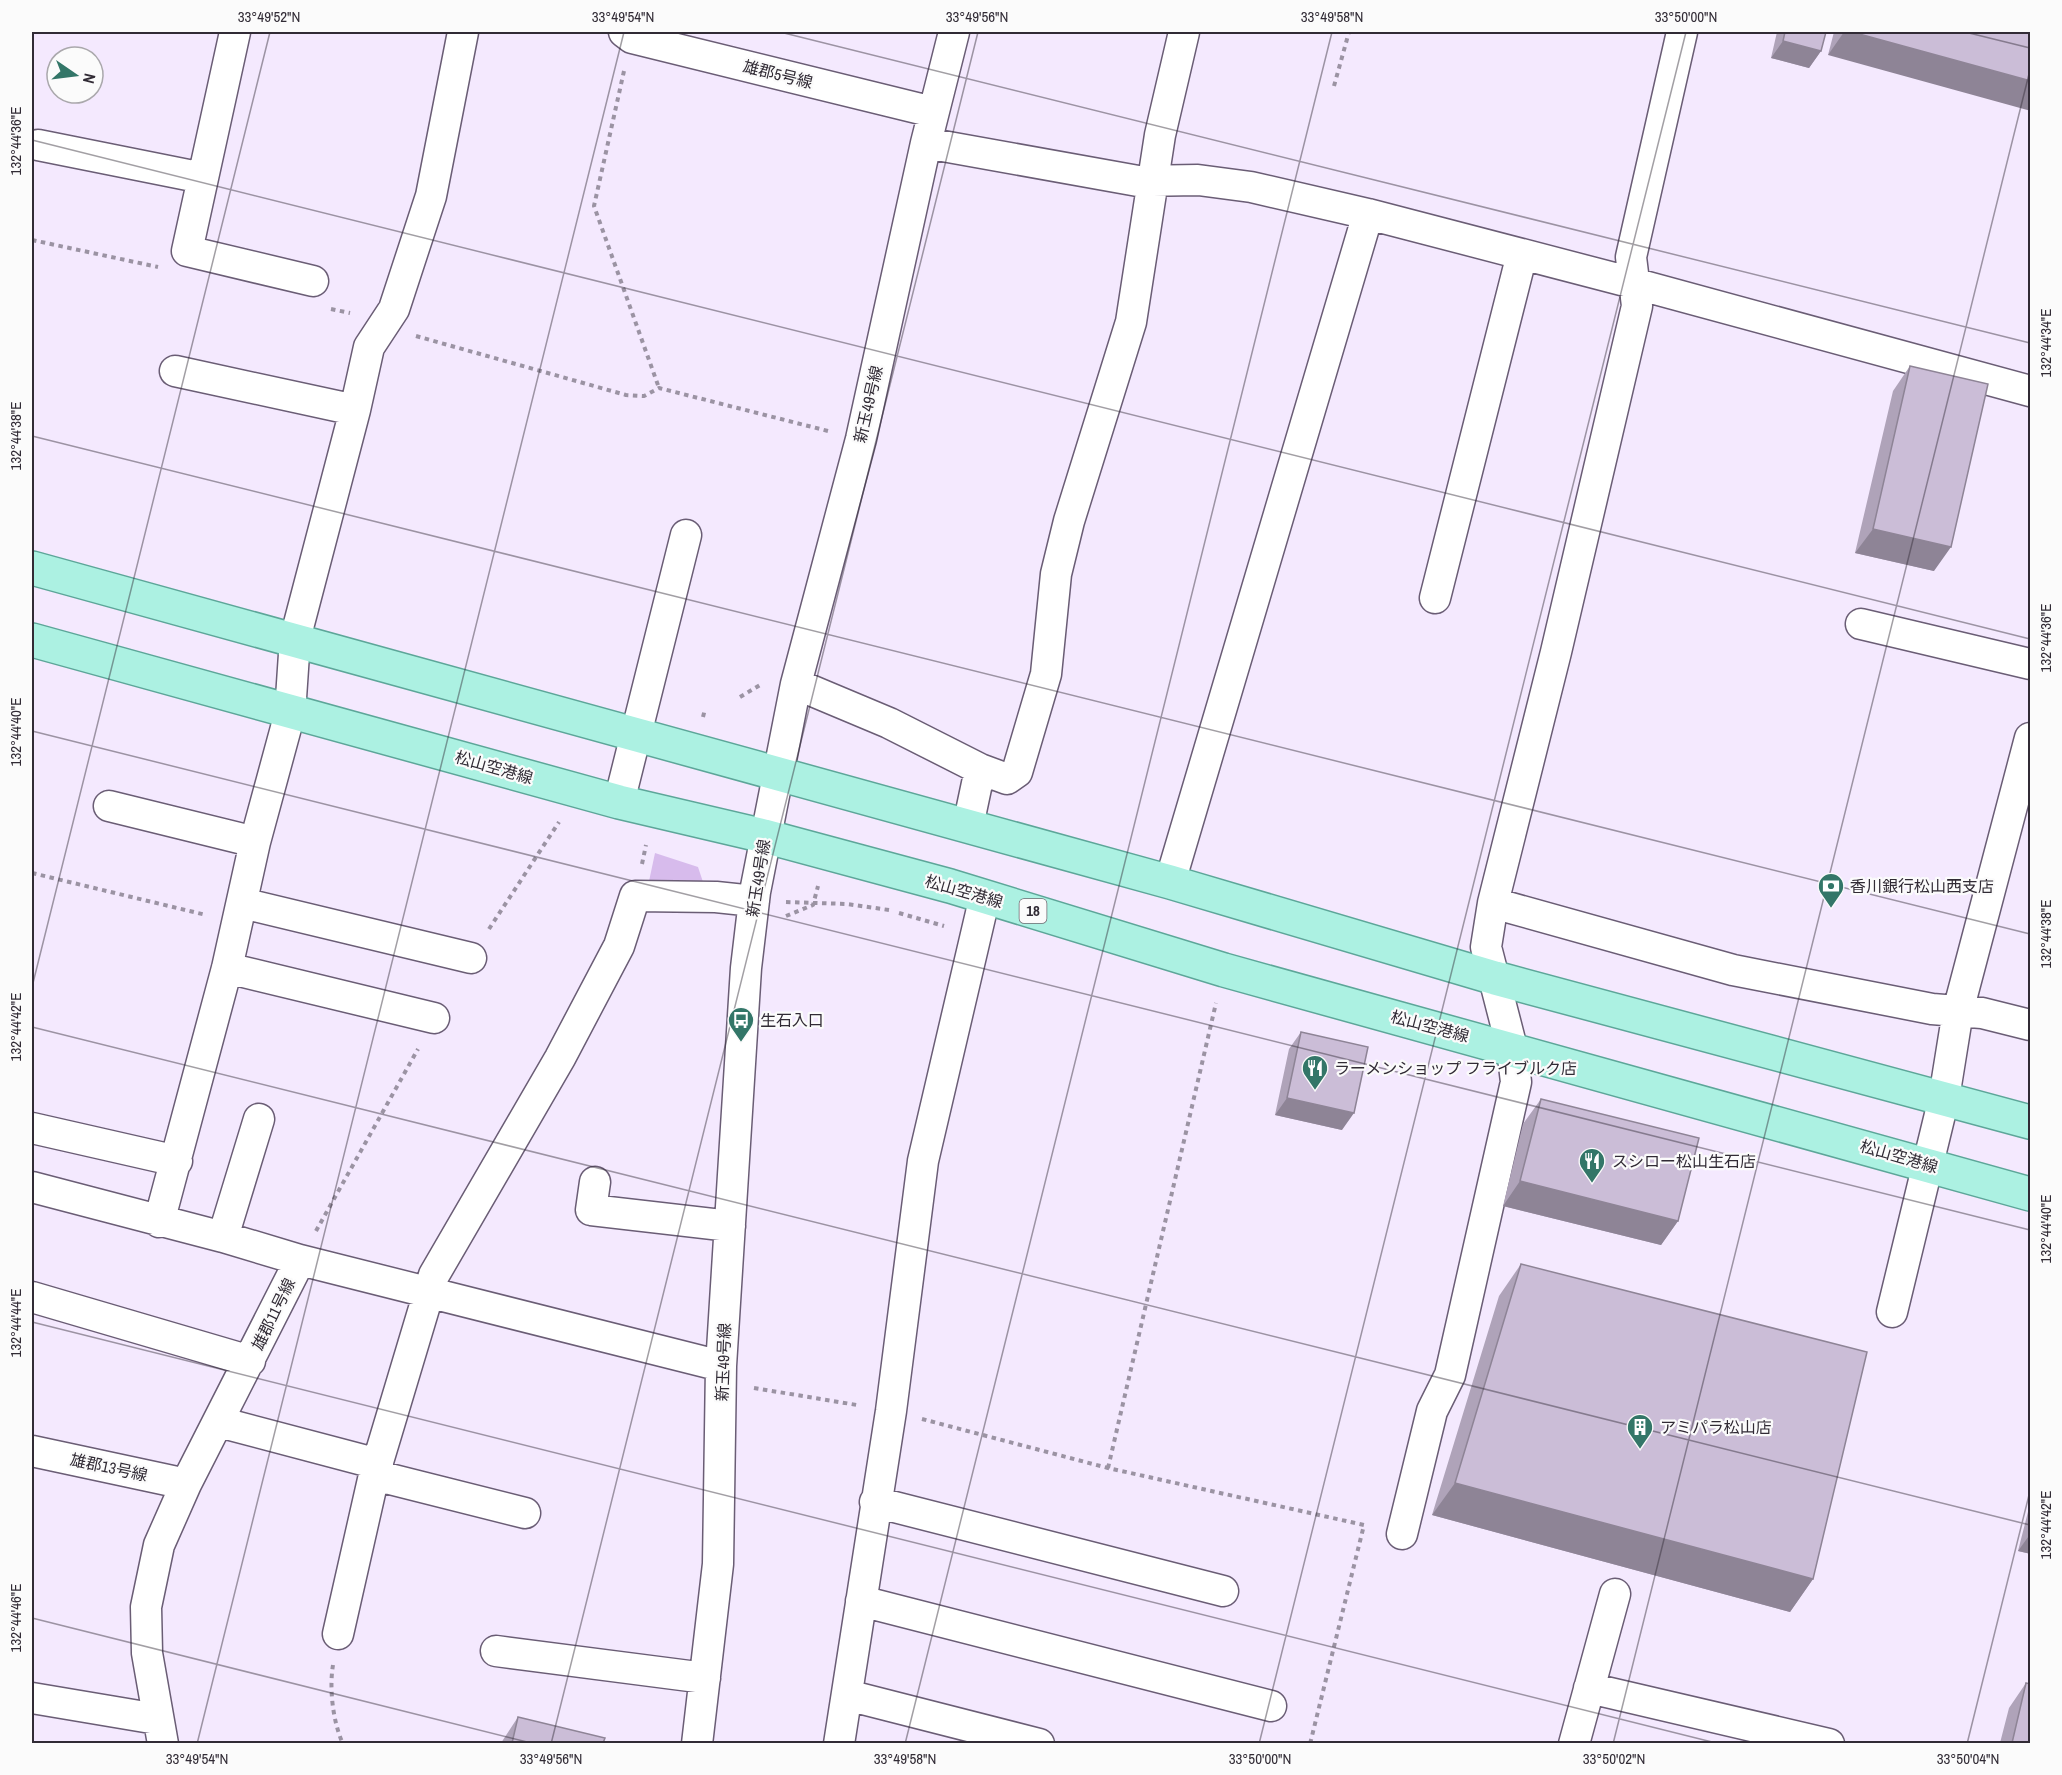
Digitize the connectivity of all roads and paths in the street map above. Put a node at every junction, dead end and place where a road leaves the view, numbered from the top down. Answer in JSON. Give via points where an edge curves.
{"nodes":[{"id":1,"x":235,"y":32,"type":"edge"},
{"id":2,"x":463,"y":32,"type":"edge"},
{"id":3,"x":954,"y":32,"type":"edge"},
{"id":4,"x":1184,"y":32,"type":"edge"},
{"id":5,"x":1349,"y":32,"type":"edge"},
{"id":6,"x":1682,"y":32,"type":"edge"},
{"id":7,"x":628,"y":35,"type":"edge"},
{"id":8,"x":1334,"y":86,"type":"dead end"},
{"id":9,"x":933,"y":112,"type":"junction"},
{"id":10,"x":926,"y":144,"type":"junction"},
{"id":11,"x":38,"y":145,"type":"dead end"},
{"id":12,"x":203,"y":178,"type":"junction"},
{"id":13,"x":1155,"y":181,"type":"junction"},
{"id":14,"x":1368,"y":214,"type":"junction"},
{"id":15,"x":1522,"y":254,"type":"junction"},
{"id":16,"x":312,"y":281,"type":"dead end"},
{"id":17,"x":1633,"y":283,"type":"junction"},
{"id":18,"x":381,"y":326,"type":"junction"},
{"id":19,"x":175,"y":371,"type":"dead end"},
{"id":20,"x":659,"y":388,"type":"junction"},
{"id":21,"x":2031,"y":391,"type":"edge"},
{"id":22,"x":356,"y":410,"type":"junction"},
{"id":23,"x":861,"y":439,"type":"junction"},
{"id":24,"x":686,"y":535,"type":"dead end"},
{"id":25,"x":32,"y":568,"type":"edge"},
{"id":26,"x":1435,"y":598,"type":"dead end"},
{"id":27,"x":1861,"y":624,"type":"dead end"},
{"id":28,"x":295,"y":639,"type":"junction"},
{"id":29,"x":32,"y":640,"type":"edge"},
{"id":30,"x":2031,"y":664,"type":"edge"},
{"id":31,"x":796,"y":684,"type":"junction"},
{"id":32,"x":290,"y":713,"type":"junction"},
{"id":33,"x":636,"y":735,"type":"junction"},
{"id":34,"x":2031,"y":738,"type":"edge"},
{"id":35,"x":980,"y":769,"type":"junction"},
{"id":36,"x":777,"y":773,"type":"junction"},
{"id":37,"x":619,"y":802,"type":"junction"},
{"id":38,"x":109,"y":806,"type":"dead end"},
{"id":39,"x":968,"y":826,"type":"junction"},
{"id":40,"x":764,"y":836,"type":"junction"},
{"id":41,"x":255,"y":842,"type":"junction"},
{"id":42,"x":32,"y":873,"type":"edge"},
{"id":43,"x":1170,"y":882,"type":"junction"},
{"id":44,"x":985,"y":896,"type":"junction"},
{"id":45,"x":754,"y":901,"type":"junction"},
{"id":46,"x":1493,"y":903,"type":"junction"},
{"id":47,"x":240,"y":913,"type":"junction"},
{"id":48,"x":471,"y":958,"type":"dead end"},
{"id":49,"x":227,"y":968,"type":"junction"},
{"id":50,"x":1224,"y":970,"type":"junction"},
{"id":51,"x":1495,"y":978,"type":"junction"},
{"id":52,"x":1958,"y":1011,"type":"junction"},
{"id":53,"x":434,"y":1018,"type":"dead end"},
{"id":54,"x":2031,"y":1025,"type":"edge"},
{"id":55,"x":1512,"y":1048,"type":"junction"},
{"id":56,"x":1944,"y":1098,"type":"junction"},
{"id":57,"x":259,"y":1119,"type":"dead end"},
{"id":58,"x":2031,"y":1122,"type":"edge"},
{"id":59,"x":32,"y":1128,"type":"edge"},
{"id":60,"x":177,"y":1161,"type":"junction"},
{"id":61,"x":1928,"y":1164,"type":"junction"},
{"id":62,"x":595,"y":1182,"type":"dead end"},
{"id":63,"x":32,"y":1187,"type":"edge"},
{"id":64,"x":2031,"y":1194,"type":"edge"},
{"id":65,"x":159,"y":1222,"type":"junction"},
{"id":66,"x":730,"y":1226,"type":"junction"},
{"id":67,"x":223,"y":1237,"type":"junction"},
{"id":68,"x":300,"y":1260,"type":"junction"},
{"id":69,"x":428,"y":1294,"type":"junction"},
{"id":70,"x":32,"y":1297,"type":"edge"},
{"id":71,"x":1892,"y":1312,"type":"dead end"},
{"id":72,"x":250,"y":1361,"type":"junction"},
{"id":73,"x":721,"y":1374,"type":"junction"},
{"id":74,"x":891,"y":1411,"type":"junction"},
{"id":75,"x":219,"y":1422,"type":"junction"},
{"id":76,"x":32,"y":1451,"type":"edge"},
{"id":77,"x":1108,"y":1468,"type":"junction"},
{"id":78,"x":376,"y":1469,"type":"junction"},
{"id":79,"x":186,"y":1484,"type":"junction"},
{"id":80,"x":875,"y":1502,"type":"junction"},
{"id":81,"x":525,"y":1513,"type":"dead end"},
{"id":82,"x":1402,"y":1534,"type":"dead end"},
{"id":83,"x":1223,"y":1591,"type":"dead end"},
{"id":84,"x":1615,"y":1594,"type":"dead end"},
{"id":85,"x":861,"y":1601,"type":"junction"},
{"id":86,"x":338,"y":1634,"type":"joint"},
{"id":87,"x":496,"y":1651,"type":"dead end"},
{"id":88,"x":705,"y":1678,"type":"junction"},
{"id":89,"x":1589,"y":1688,"type":"junction"},
{"id":90,"x":847,"y":1695,"type":"junction"},
{"id":91,"x":32,"y":1698,"type":"edge"},
{"id":92,"x":1271,"y":1706,"type":"dead end"},
{"id":93,"x":160,"y":1731,"type":"edge"},
{"id":94,"x":343,"y":1743,"type":"edge"},
{"id":95,"x":697,"y":1743,"type":"edge"},
{"id":96,"x":839,"y":1743,"type":"edge"},
{"id":97,"x":1039,"y":1743,"type":"edge"},
{"id":98,"x":1310,"y":1743,"type":"edge"},
{"id":99,"x":1574,"y":1743,"type":"edge"},
{"id":100,"x":1829,"y":1743,"type":"edge"}],
"edges":[{"from":1,"to":12,"type":"street"},
{"from":2,"to":18,"type":"street","via":[[431,196],[394,309]]},
{"from":3,"to":9,"type":"street","name":"新玉49号線"},
{"from":4,"to":13,"type":"street","via":[[1160,135]]},
{"from":5,"to":8,"type":"path"},
{"from":6,"to":17,"type":"street","via":[[1632,257]]},
{"from":7,"to":9,"type":"street","name":"雄郡5号線"},
{"from":7,"to":20,"type":"path","via":[[594,207]]},
{"from":9,"to":10,"type":"street","name":"新玉49号線"},
{"from":10,"to":13,"type":"street"},
{"from":10,"to":23,"type":"street","name":"新玉49号線"},
{"from":11,"to":12,"type":"street"},
{"from":12,"to":16,"type":"street","via":[[187,251]]},
{"from":13,"to":14,"type":"street","via":[[1198,180],[1251,187]]},
{"from":13,"to":35,"type":"street","via":[[1131,322],[1069,521],[1056,574],[1046,674],[1017,772],[1007,779]]},
{"from":14,"to":15,"type":"street"},
{"from":14,"to":43,"type":"street"},
{"from":15,"to":17,"type":"street"},
{"from":15,"to":26,"type":"street"},
{"from":17,"to":21,"type":"street"},
{"from":17,"to":46,"type":"street","via":[[1637,306]]},
{"from":18,"to":20,"type":"path","via":[[626,395],[644,396]]},
{"from":18,"to":22,"type":"street","via":[[369,347]]},
{"from":19,"to":22,"type":"street"},
{"from":20,"to":23,"type":"path"},
{"from":22,"to":28,"type":"street"},
{"from":23,"to":31,"type":"street","name":"新玉49号線"},
{"from":24,"to":33,"type":"street"},
{"from":25,"to":28,"type":"main road"},
{"from":27,"to":30,"type":"street"},
{"from":28,"to":32,"type":"street"},
{"from":28,"to":33,"type":"main road"},
{"from":29,"to":32,"type":"main road","name":"松山空港線","number":"18"},
{"from":31,"to":35,"type":"street","via":[[889,723]]},
{"from":31,"to":36,"type":"street","name":"新玉49号線"},
{"from":32,"to":37,"type":"main road","name":"松山空港線","number":"18"},
{"from":32,"to":41,"type":"street"},
{"from":33,"to":36,"type":"main road"},
{"from":33,"to":37,"type":"street"},
{"from":34,"to":52,"type":"street"},
{"from":35,"to":39,"type":"street"},
{"from":36,"to":39,"type":"main road"},
{"from":36,"to":40,"type":"street","name":"新玉49号線"},
{"from":37,"to":40,"type":"main road","name":"松山空港線","number":"18"},
{"from":38,"to":41,"type":"street"},
{"from":39,"to":43,"type":"main road"},
{"from":40,"to":44,"type":"main road","name":"松山空港線","number":"18"},
{"from":40,"to":45,"type":"street","name":"新玉49号線"},
{"from":41,"to":47,"type":"street"},
{"from":42,"to":47,"type":"path"},
{"from":43,"to":51,"type":"main road"},
{"from":44,"to":50,"type":"main road","name":"松山空港線","number":"18"},
{"from":44,"to":74,"type":"street","via":[[923,1161]]},
{"from":45,"to":66,"type":"street","name":"新玉49号線","via":[[746,968]]},
{"from":45,"to":69,"type":"street","via":[[634,896],[619,946],[560,1058],[434,1275]]},
{"from":46,"to":51,"type":"street","via":[[1486,947]]},
{"from":46,"to":52,"type":"street","via":[[1733,970]]},
{"from":47,"to":48,"type":"street"},
{"from":47,"to":49,"type":"street"},
{"from":49,"to":53,"type":"street"},
{"from":49,"to":60,"type":"street"},
{"from":50,"to":55,"type":"main road","name":"松山空港線","number":"18"},
{"from":50,"to":77,"type":"path"},
{"from":51,"to":55,"type":"street"},
{"from":51,"to":56,"type":"main road"},
{"from":52,"to":54,"type":"street"},
{"from":52,"to":56,"type":"street"},
{"from":55,"to":61,"type":"main road","name":"松山空港線","number":"18"},
{"from":55,"to":82,"type":"street","via":[[1516,1082],[1450,1375],[1432,1411]]},
{"from":56,"to":58,"type":"main road"},
{"from":56,"to":61,"type":"street"},
{"from":57,"to":67,"type":"street"},
{"from":59,"to":60,"type":"street"},
{"from":60,"to":65,"type":"street"},
{"from":61,"to":64,"type":"main road","name":"松山空港線","number":"18"},
{"from":61,"to":71,"type":"street"},
{"from":62,"to":66,"type":"street","via":[[591,1210]]},
{"from":63,"to":65,"type":"street"},
{"from":65,"to":67,"type":"street"},
{"from":66,"to":73,"type":"street","name":"新玉49号線"},
{"from":67,"to":68,"type":"street"},
{"from":68,"to":69,"type":"street","name":"雄郡11号線"},
{"from":68,"to":72,"type":"street","name":"雄郡11号線"},
{"from":69,"to":73,"type":"street","name":"雄郡11号線"},
{"from":69,"to":78,"type":"street"},
{"from":70,"to":72,"type":"street"},
{"from":72,"to":75,"type":"street","name":"雄郡11号線"},
{"from":73,"to":74,"type":"path"},
{"from":73,"to":88,"type":"street","name":"新玉49号線","via":[[718,1564]]},
{"from":74,"to":77,"type":"path"},
{"from":74,"to":80,"type":"street"},
{"from":75,"to":78,"type":"street"},
{"from":75,"to":79,"type":"street","name":"雄郡11号線"},
{"from":76,"to":79,"type":"street","name":"雄郡13号線"},
{"from":77,"to":98,"type":"path","via":[[1364,1525]]},
{"from":78,"to":81,"type":"street"},
{"from":78,"to":86,"type":"street"},
{"from":79,"to":93,"type":"street","name":"雄郡11号線","via":[[159,1545],[146,1606],[147,1653]]},
{"from":80,"to":83,"type":"street"},
{"from":80,"to":85,"type":"street"},
{"from":84,"to":89,"type":"street"},
{"from":85,"to":90,"type":"street"},
{"from":85,"to":92,"type":"street"},
{"from":86,"to":94,"type":"path","via":[[331,1677],[337,1731]]},
{"from":87,"to":88,"type":"street"},
{"from":88,"to":95,"type":"street","name":"新玉49号線"},
{"from":89,"to":99,"type":"street"},
{"from":89,"to":100,"type":"street"},
{"from":90,"to":96,"type":"street"},
{"from":90,"to":97,"type":"street"},
{"from":91,"to":93,"type":"street"}]}
